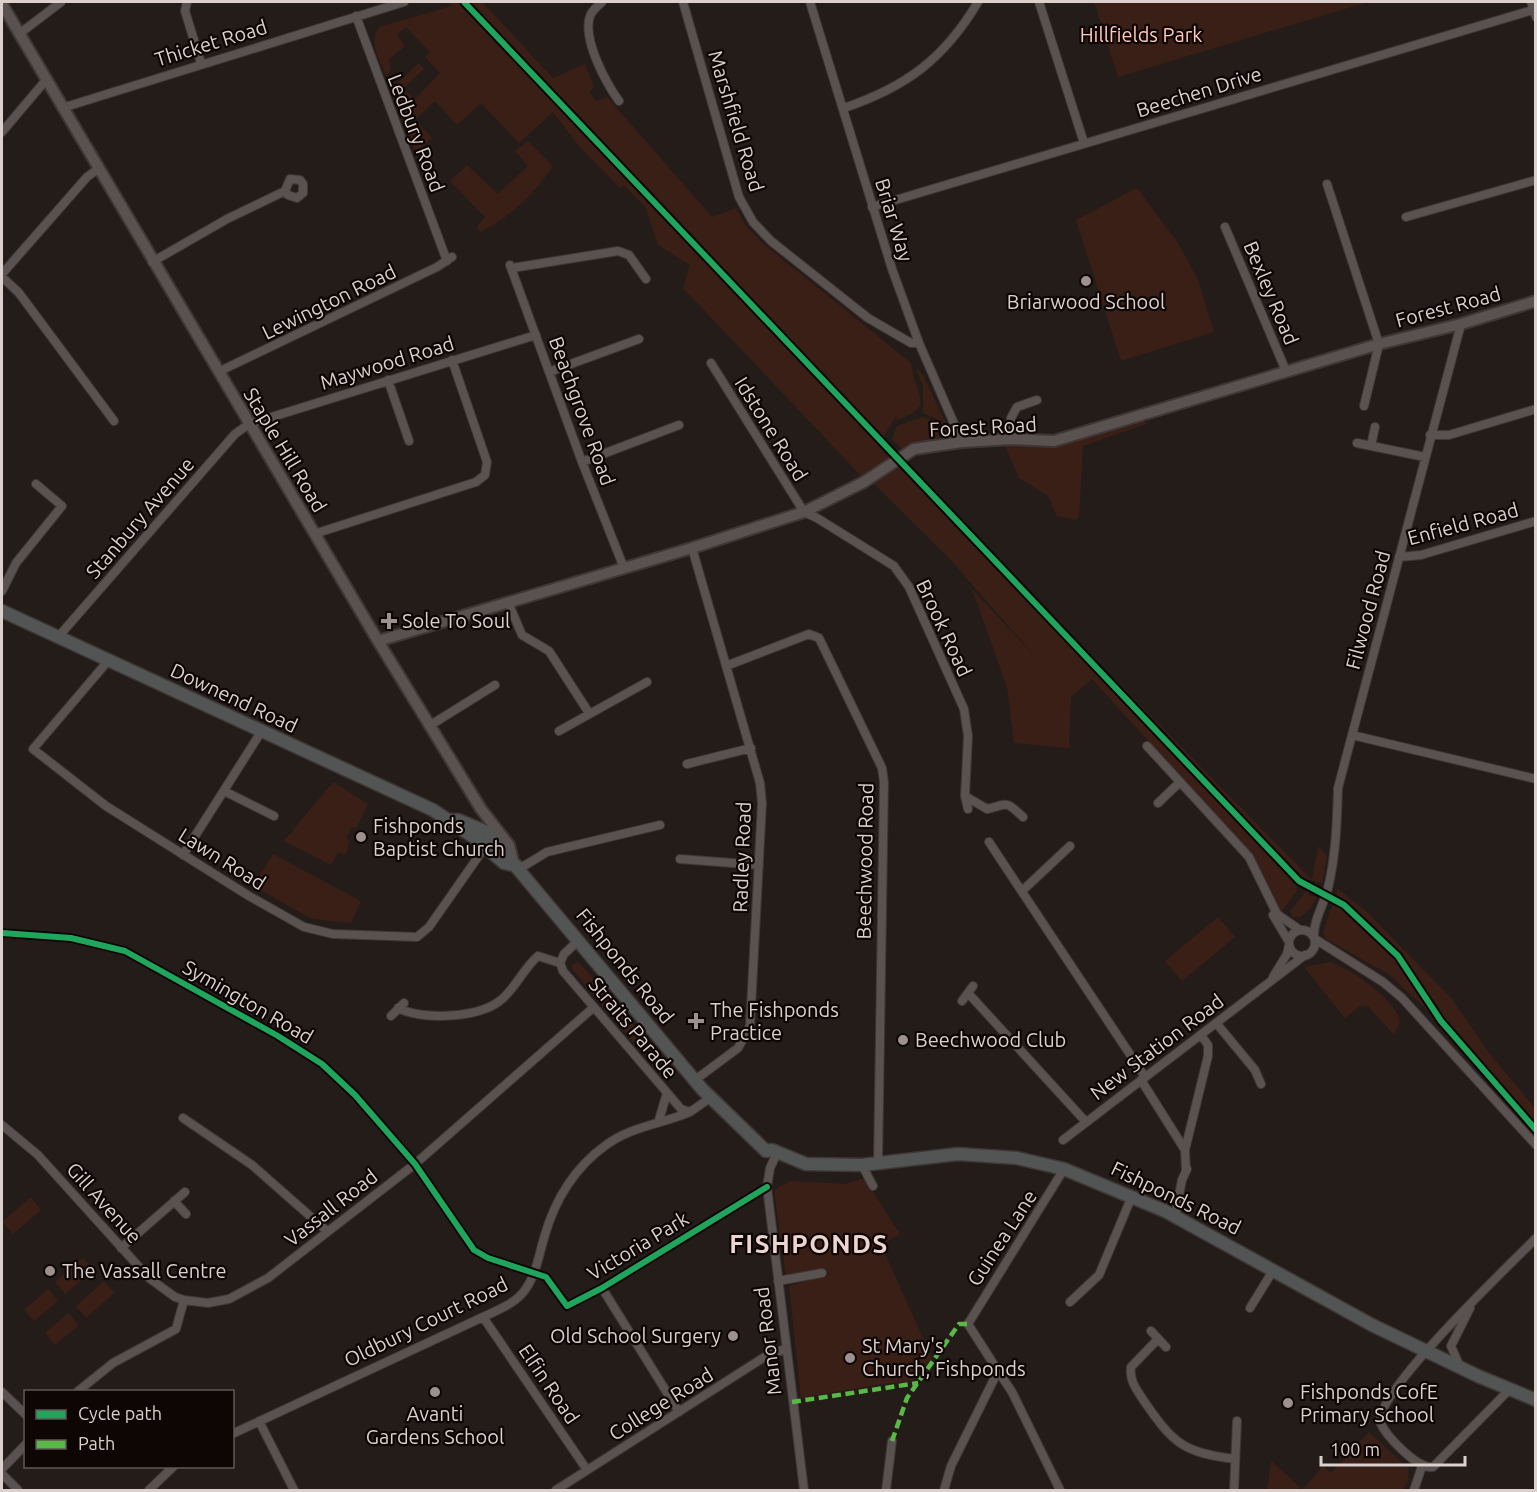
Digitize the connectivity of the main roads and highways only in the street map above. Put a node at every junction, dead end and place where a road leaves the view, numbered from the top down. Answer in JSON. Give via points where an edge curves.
{"nodes":[{"id":1,"x":2,"y":4,"type":"edge"},
{"id":2,"x":1536,"y":301,"type":"edge"},
{"id":3,"x":2,"y":611,"type":"edge"},
{"id":4,"x":378,"y":641,"type":"junction"},
{"id":5,"x":481,"y":809,"type":"junction"},
{"id":6,"x":451,"y":820,"type":"junction"},
{"id":7,"x":487,"y":832,"type":"junction"},
{"id":8,"x":485,"y":847,"type":"joint"},
{"id":9,"x":516,"y":865,"type":"junction"},
{"id":10,"x":1536,"y":1400,"type":"edge"}],
"edges":[{"from":1,"to":4,"type":"main road","name":"Staple Hill Road"},
{"from":2,"to":4,"type":"main road","name":"Forest Road","via":[[1053,441],[962,442],[906,452],[892,466],[804,512]]},
{"from":3,"to":6,"type":"main road","name":"Downend Road"},
{"from":4,"to":5,"type":"main road","name":"Staple Hill Road"},
{"from":5,"to":7,"type":"main road","name":"Staple Hill Road"},
{"from":5,"to":9,"type":"main road","name":"Staple Hill Road","via":[[509,845]]},
{"from":6,"to":7,"type":"main road","name":"Downend Road"},
{"from":6,"to":8,"type":"main road","name":"Downend Road"},
{"from":7,"to":9,"type":"main road","name":"Fishponds Road"},
{"from":8,"to":9,"type":"main road","name":"Fishponds Road","via":[[504,863]]},
{"from":9,"to":10,"type":"main road","name":"Fishponds Road","via":[[710,1098],[764,1150],[806,1164],[862,1165],[958,1154],[1017,1158],[1064,1169],[1176,1216],[1364,1321]]}]}
